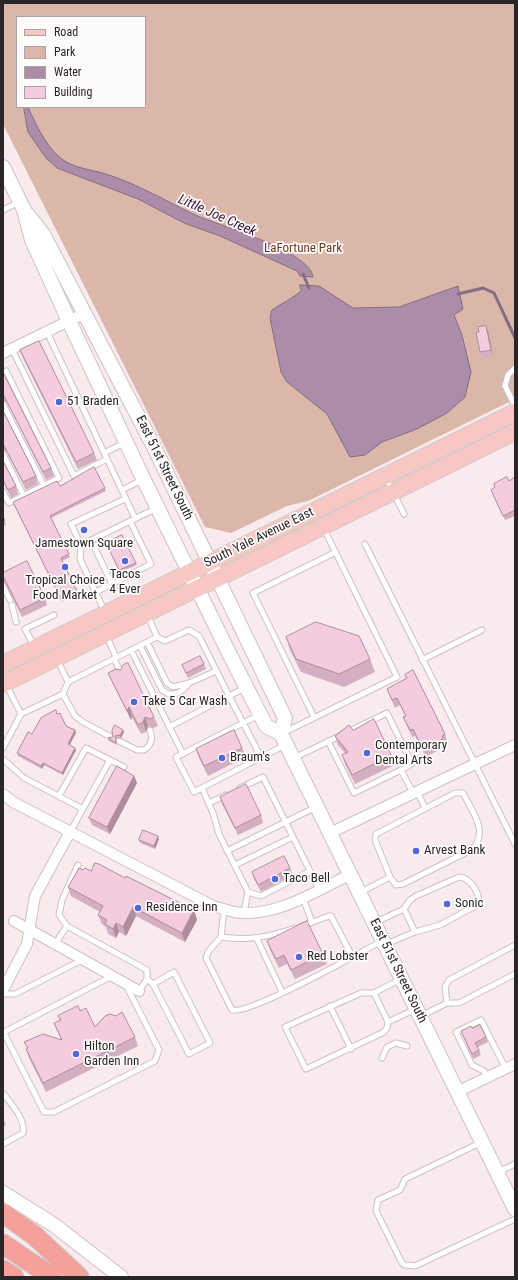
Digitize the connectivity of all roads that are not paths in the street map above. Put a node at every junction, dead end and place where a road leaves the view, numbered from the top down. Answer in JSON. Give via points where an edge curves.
{"nodes":[{"id":1,"x":3,"y":167,"type":"edge"},
{"id":2,"x":22,"y":206,"type":"junction"},
{"id":3,"x":3,"y":210,"type":"edge"},
{"id":4,"x":85,"y":314,"type":"junction"},
{"id":5,"x":70,"y":321,"type":"junction"},
{"id":6,"x":47,"y":332,"type":"junction"},
{"id":7,"x":8,"y":351,"type":"edge"},
{"id":8,"x":515,"y":368,"type":"edge"},
{"id":9,"x":3,"y":373,"type":"edge"},
{"id":10,"x":3,"y":404,"type":"edge"},
{"id":11,"x":515,"y":406,"type":"edge"},
{"id":12,"x":515,"y":412,"type":"edge"},
{"id":13,"x":515,"y":432,"type":"edge"},
{"id":14,"x":126,"y":442,"type":"junction"},
{"id":15,"x":104,"y":453,"type":"junction"},
{"id":16,"x":3,"y":454,"type":"edge"},
{"id":17,"x":107,"y":459,"type":"junction"},
{"id":18,"x":385,"y":476,"type":"junction"},
{"id":19,"x":144,"y":479,"type":"junction"},
{"id":20,"x":44,"y":486,"type":"junction"},
{"id":21,"x":122,"y":490,"type":"junction"},
{"id":22,"x":3,"y":492,"type":"edge"},
{"id":23,"x":393,"y":492,"type":"junction"},
{"id":24,"x":24,"y":496,"type":"junction"},
{"id":25,"x":125,"y":499,"type":"junction"},
{"id":26,"x":158,"y":507,"type":"junction"},
{"id":27,"x":404,"y":514,"type":"dead end"},
{"id":28,"x":133,"y":519,"type":"junction"},
{"id":29,"x":323,"y":526,"type":"junction"},
{"id":30,"x":91,"y":540,"type":"junction"},
{"id":31,"x":365,"y":544,"type":"dead end"},
{"id":32,"x":81,"y":545,"type":"junction"},
{"id":33,"x":336,"y":552,"type":"junction"},
{"id":34,"x":210,"y":562,"type":"junction"},
{"id":35,"x":190,"y":572,"type":"junction"},
{"id":36,"x":218,"y":578,"type":"junction"},
{"id":37,"x":112,"y":584,"type":"junction"},
{"id":38,"x":3,"y":586,"type":"edge"},
{"id":39,"x":198,"y":588,"type":"junction"},
{"id":40,"x":96,"y":592,"type":"junction"},
{"id":41,"x":10,"y":600,"type":"edge"},
{"id":42,"x":12,"y":605,"type":"edge"},
{"id":43,"x":106,"y":613,"type":"junction"},
{"id":44,"x":146,"y":613,"type":"junction"},
{"id":45,"x":54,"y":615,"type":"dead end"},
{"id":46,"x":16,"y":622,"type":"dead end"},
{"id":47,"x":482,"y":630,"type":"dead end"},
{"id":48,"x":105,"y":634,"type":"junction"},
{"id":49,"x":157,"y":637,"type":"junction"},
{"id":50,"x":147,"y":642,"type":"junction"},
{"id":51,"x":140,"y":646,"type":"junction"},
{"id":52,"x":35,"y":648,"type":"junction"},
{"id":53,"x":131,"y":650,"type":"junction"},
{"id":54,"x":57,"y":658,"type":"junction"},
{"id":55,"x":115,"y":658,"type":"junction"},
{"id":56,"x":422,"y":660,"type":"junction"},
{"id":57,"x":3,"y":664,"type":"edge"},
{"id":58,"x":216,"y":671,"type":"junction"},
{"id":59,"x":123,"y":676,"type":"edge"},
{"id":60,"x":4,"y":681,"type":"edge"},
{"id":61,"x":68,"y":682,"type":"junction"},
{"id":62,"x":189,"y":684,"type":"junction"},
{"id":63,"x":246,"y":688,"type":"junction"},
{"id":64,"x":63,"y":694,"type":"junction"},
{"id":65,"x":228,"y":696,"type":"junction"},
{"id":66,"x":21,"y":714,"type":"junction"},
{"id":67,"x":260,"y":715,"type":"junction"},
{"id":68,"x":314,"y":717,"type":"junction"},
{"id":69,"x":244,"y":723,"type":"junction"},
{"id":70,"x":169,"y":727,"type":"junction"},
{"id":71,"x":150,"y":730,"type":"dead end"},
{"id":72,"x":111,"y":737,"type":"edge"},
{"id":73,"x":284,"y":739,"type":"junction"},
{"id":74,"x":119,"y":741,"type":"dead end"},
{"id":75,"x":328,"y":741,"type":"junction"},
{"id":76,"x":515,"y":745,"type":"edge"},
{"id":77,"x":3,"y":748,"type":"edge"},
{"id":78,"x":183,"y":754,"type":"junction"},
{"id":79,"x":261,"y":758,"type":"junction"},
{"id":80,"x":293,"y":758,"type":"junction"},
{"id":81,"x":3,"y":759,"type":"edge"},
{"id":82,"x":110,"y":760,"type":"junction"},
{"id":83,"x":475,"y":764,"type":"junction"},
{"id":84,"x":124,"y":767,"type":"dead end"},
{"id":85,"x":401,"y":770,"type":"junction"},
{"id":86,"x":202,"y":788,"type":"junction"},
{"id":87,"x":236,"y":790,"type":"edge"},
{"id":88,"x":415,"y":792,"type":"junction"},
{"id":89,"x":229,"y":793,"type":"edge"},
{"id":90,"x":3,"y":794,"type":"edge"},
{"id":91,"x":59,"y":796,"type":"junction"},
{"id":92,"x":209,"y":803,"type":"junction"},
{"id":93,"x":317,"y":807,"type":"junction"},
{"id":94,"x":425,"y":808,"type":"junction"},
{"id":95,"x":83,"y":810,"type":"junction"},
{"id":96,"x":286,"y":822,"type":"junction"},
{"id":97,"x":70,"y":832,"type":"junction"},
{"id":98,"x":330,"y":833,"type":"junction"},
{"id":99,"x":293,"y":837,"type":"junction"},
{"id":100,"x":515,"y":844,"type":"edge"},
{"id":101,"x":228,"y":851,"type":"junction"},
{"id":102,"x":78,"y":865,"type":"dead end"},
{"id":103,"x":235,"y":865,"type":"junction"},
{"id":104,"x":310,"y":871,"type":"junction"},
{"id":105,"x":351,"y":874,"type":"junction"},
{"id":106,"x":390,"y":877,"type":"junction"},
{"id":107,"x":319,"y":889,"type":"junction"},
{"id":108,"x":248,"y":892,"type":"junction"},
{"id":109,"x":360,"y":893,"type":"junction"},
{"id":110,"x":303,"y":897,"type":"junction"},
{"id":111,"x":224,"y":909,"type":"junction"},
{"id":112,"x":404,"y":909,"type":"junction"},
{"id":113,"x":244,"y":912,"type":"junction"},
{"id":114,"x":14,"y":921,"type":"dead end"},
{"id":115,"x":312,"y":922,"type":"junction"},
{"id":116,"x":375,"y":923,"type":"junction"},
{"id":117,"x":67,"y":926,"type":"junction"},
{"id":118,"x":30,"y":930,"type":"junction"},
{"id":119,"x":415,"y":932,"type":"junction"},
{"id":120,"x":221,"y":937,"type":"junction"},
{"id":121,"x":256,"y":939,"type":"junction"},
{"id":122,"x":384,"y":943,"type":"junction"},
{"id":123,"x":55,"y":944,"type":"junction"},
{"id":124,"x":515,"y":945,"type":"edge"},
{"id":125,"x":352,"y":956,"type":"junction"},
{"id":126,"x":82,"y":959,"type":"junction"},
{"id":127,"x":515,"y":974,"type":"edge"},
{"id":128,"x":112,"y":976,"type":"junction"},
{"id":129,"x":147,"y":979,"type":"junction"},
{"id":130,"x":402,"y":979,"type":"junction"},
{"id":131,"x":126,"y":983,"type":"junction"},
{"id":132,"x":153,"y":984,"type":"junction"},
{"id":133,"x":3,"y":990,"type":"edge"},
{"id":134,"x":139,"y":991,"type":"joint"},
{"id":135,"x":282,"y":992,"type":"junction"},
{"id":136,"x":374,"y":993,"type":"junction"},
{"id":137,"x":3,"y":994,"type":"edge"},
{"id":138,"x":447,"y":1003,"type":"junction"},
{"id":139,"x":330,"y":1006,"type":"junction"},
{"id":140,"x":419,"y":1012,"type":"junction"},
{"id":141,"x":388,"y":1022,"type":"junction"},
{"id":142,"x":3,"y":1032,"type":"edge"},
{"id":143,"x":407,"y":1046,"type":"dead end"},
{"id":144,"x":351,"y":1049,"type":"junction"},
{"id":145,"x":382,"y":1058,"type":"dead end"},
{"id":146,"x":511,"y":1067,"type":"edge"},
{"id":147,"x":488,"y":1078,"type":"junction"},
{"id":148,"x":458,"y":1092,"type":"junction"},
{"id":149,"x":3,"y":1093,"type":"edge"},
{"id":150,"x":482,"y":1142,"type":"junction"},
{"id":151,"x":3,"y":1144,"type":"edge"},
{"id":152,"x":515,"y":1164,"type":"edge"},
{"id":153,"x":497,"y":1172,"type":"junction"},
{"id":154,"x":3,"y":1192,"type":"edge"},
{"id":155,"x":515,"y":1209,"type":"edge"},
{"id":156,"x":3,"y":1213,"type":"edge"},
{"id":157,"x":515,"y":1219,"type":"edge"},
{"id":158,"x":3,"y":1244,"type":"edge"},
{"id":159,"x":3,"y":1270,"type":"edge"},
{"id":160,"x":14,"y":1277,"type":"edge"},
{"id":161,"x":52,"y":1277,"type":"edge"},
{"id":162,"x":79,"y":1277,"type":"edge"},
{"id":163,"x":121,"y":1277,"type":"edge"}],
"edges":[{"from":1,"to":2,"type":"main road","name":"East 51st Street South"},
{"from":2,"to":3,"type":"lane"},
{"from":2,"to":4,"type":"main road","name":"East 51st Street South","via":[[43,234]]},
{"from":2,"to":5,"type":"main road","name":"East 51st Street South","via":[[32,240]]},
{"from":4,"to":5,"type":"street"},
{"from":4,"to":34,"type":"main road","name":"East 51st Street South"},
{"from":5,"to":6,"type":"street"},
{"from":5,"to":14,"type":"main road","name":"East 51st Street South"},
{"from":6,"to":7,"type":"street"},
{"from":6,"to":15,"type":"lane"},
{"from":7,"to":17,"type":"lane","via":[[74,476]]},
{"from":8,"to":11,"type":"lane","via":[[508,375],[505,386]]},
{"from":9,"to":20,"type":"lane","via":[[6,371],[59,478]]},
{"from":10,"to":20,"type":"lane"},
{"from":12,"to":18,"type":"main road","name":"South Yale Avenue East"},
{"from":13,"to":23,"type":"main road","name":"South Yale Avenue East"},
{"from":14,"to":15,"type":"lane"},
{"from":14,"to":19,"type":"main road","name":"East 51st Street South"},
{"from":15,"to":17,"type":"lane"},
{"from":16,"to":24,"type":"lane"},
{"from":17,"to":21,"type":"lane"},
{"from":18,"to":23,"type":"lane"},
{"from":18,"to":34,"type":"main road","name":"South Yale Avenue East"},
{"from":19,"to":21,"type":"lane"},
{"from":19,"to":26,"type":"main road","name":"East 51st Street South"},
{"from":20,"to":24,"type":"lane"},
{"from":21,"to":25,"type":"lane"},
{"from":22,"to":24,"type":"lane","via":[[9,503]]},
{"from":23,"to":27,"type":"lane"},
{"from":23,"to":29,"type":"main road","name":"South Yale Avenue East"},
{"from":25,"to":28,"type":"lane"},
{"from":25,"to":32,"type":"lane","via":[[71,524]]},
{"from":26,"to":28,"type":"lane"},
{"from":26,"to":35,"type":"main road","name":"East 51st Street South"},
{"from":28,"to":30,"type":"lane"},
{"from":28,"to":37,"type":"lane","via":[[151,564]]},
{"from":29,"to":33,"type":"lane"},
{"from":29,"to":36,"type":"main road","name":"South Yale Avenue East"},
{"from":30,"to":32,"type":"lane"},
{"from":30,"to":37,"type":"lane"},
{"from":31,"to":56,"type":"lane"},
{"from":32,"to":40,"type":"lane","via":[[80,559]]},
{"from":33,"to":68,"type":"lane","via":[[253,594]]},
{"from":33,"to":68,"type":"lane","via":[[397,677]]},
{"from":34,"to":35,"type":"main road","name":"South Yale Avenue East"},
{"from":34,"to":36,"type":"main road","name":"East 51st Street South"},
{"from":35,"to":39,"type":"main road","name":"East 51st Street South"},
{"from":35,"to":43,"type":"main road","name":"South Yale Avenue East"},
{"from":36,"to":39,"type":"main road","name":"South Yale Avenue East"},
{"from":36,"to":73,"type":"main road","name":"East 51st Street South","via":[[285,718]]},
{"from":37,"to":40,"type":"lane"},
{"from":38,"to":41,"type":"lane"},
{"from":39,"to":44,"type":"main road","name":"South Yale Avenue East"},
{"from":39,"to":63,"type":"main road","name":"East 51st Street South"},
{"from":40,"to":43,"type":"lane"},
{"from":42,"to":46,"type":"lane"},
{"from":43,"to":52,"type":"main road","name":"South Yale Avenue East"},
{"from":44,"to":48,"type":"main road","name":"South Yale Avenue East"},
{"from":44,"to":49,"type":"lane"},
{"from":45,"to":52,"type":"lane","via":[[26,629]]},
{"from":47,"to":56,"type":"lane"},
{"from":48,"to":54,"type":"main road","name":"South Yale Avenue East"},
{"from":48,"to":55,"type":"lane"},
{"from":49,"to":50,"type":"lane"},
{"from":49,"to":58,"type":"lane","via":[[165,641],[189,630],[199,636]]},
{"from":50,"to":51,"type":"lane"},
{"from":50,"to":62,"type":"lane","via":[[167,683],[173,687]]},
{"from":51,"to":53,"type":"lane"},
{"from":51,"to":62,"type":"lane","via":[[162,690],[167,694],[174,695]]},
{"from":52,"to":57,"type":"main road","name":"South Yale Avenue East"},
{"from":53,"to":55,"type":"lane"},
{"from":53,"to":70,"type":"lane"},
{"from":54,"to":60,"type":"main road","name":"South Yale Avenue East"},
{"from":54,"to":61,"type":"lane"},
{"from":55,"to":59,"type":"lane"},
{"from":55,"to":61,"type":"lane"},
{"from":56,"to":83,"type":"lane"},
{"from":58,"to":62,"type":"lane"},
{"from":58,"to":65,"type":"lane"},
{"from":60,"to":66,"type":"lane"},
{"from":61,"to":64,"type":"lane"},
{"from":63,"to":65,"type":"lane"},
{"from":63,"to":67,"type":"main road","name":"East 51st Street South"},
{"from":64,"to":66,"type":"lane"},
{"from":64,"to":72,"type":"lane","via":[[75,716]]},
{"from":65,"to":69,"type":"lane"},
{"from":65,"to":70,"type":"lane"},
{"from":66,"to":77,"type":"lane"},
{"from":67,"to":69,"type":"lane"},
{"from":67,"to":73,"type":"main road","name":"East 51st Street South","via":[[266,726]]},
{"from":68,"to":73,"type":"lane"},
{"from":69,"to":78,"type":"lane"},
{"from":69,"to":79,"type":"lane"},
{"from":70,"to":78,"type":"lane"},
{"from":71,"to":74,"type":"lane","via":[[151,742],[144,750],[137,750]]},
{"from":73,"to":79,"type":"lane"},
{"from":73,"to":80,"type":"main road","name":"East 51st Street South"},
{"from":75,"to":80,"type":"lane"},
{"from":75,"to":85,"type":"lane","via":[[354,793]]},
{"from":75,"to":85,"type":"lane","via":[[387,713],[412,764]]},
{"from":76,"to":83,"type":"street"},
{"from":78,"to":86,"type":"lane","via":[[176,757],[194,792]]},
{"from":79,"to":86,"type":"lane"},
{"from":80,"to":93,"type":"main road","name":"East 51st Street South"},
{"from":81,"to":91,"type":"lane","via":[[24,778]]},
{"from":82,"to":84,"type":"lane"},
{"from":82,"to":91,"type":"lane","via":[[86,748]]},
{"from":82,"to":95,"type":"lane"},
{"from":83,"to":88,"type":"street"},
{"from":83,"to":100,"type":"lane"},
{"from":85,"to":88,"type":"lane"},
{"from":86,"to":92,"type":"lane"},
{"from":87,"to":96,"type":"lane","via":[[262,777]]},
{"from":88,"to":94,"type":"lane"},
{"from":88,"to":98,"type":"street"},
{"from":89,"to":92,"type":"lane"},
{"from":90,"to":97,"type":"street"},
{"from":91,"to":95,"type":"lane"},
{"from":92,"to":101,"type":"lane","via":[[219,834]]},
{"from":93,"to":96,"type":"lane"},
{"from":93,"to":98,"type":"main road","name":"East 51st Street South"},
{"from":94,"to":106,"type":"lane","via":[[390,825],[375,836]]},
{"from":94,"to":106,"type":"lane","via":[[455,793],[463,793],[479,824],[478,844],[403,884],[396,885]]},
{"from":95,"to":97,"type":"lane"},
{"from":96,"to":99,"type":"lane"},
{"from":96,"to":101,"type":"lane"},
{"from":97,"to":111,"type":"street","via":[[213,906]]},
{"from":97,"to":118,"type":"street","via":[[34,896]]},
{"from":98,"to":105,"type":"main road","name":"East 51st Street South"},
{"from":99,"to":103,"type":"lane"},
{"from":99,"to":104,"type":"lane"},
{"from":101,"to":103,"type":"lane"},
{"from":102,"to":117,"type":"lane","via":[[60,908],[59,916]]},
{"from":103,"to":108,"type":"lane"},
{"from":104,"to":107,"type":"lane"},
{"from":104,"to":108,"type":"lane","via":[[260,896]]},
{"from":105,"to":107,"type":"street"},
{"from":105,"to":109,"type":"main road","name":"East 51st Street South"},
{"from":106,"to":109,"type":"lane"},
{"from":107,"to":110,"type":"street"},
{"from":108,"to":113,"type":"lane"},
{"from":109,"to":116,"type":"main road","name":"East 51st Street South"},
{"from":110,"to":113,"type":"street","via":[[282,907]]},
{"from":110,"to":115,"type":"lane"},
{"from":111,"to":113,"type":"street"},
{"from":111,"to":120,"type":"lane"},
{"from":112,"to":116,"type":"lane"},
{"from":112,"to":119,"type":"lane"},
{"from":112,"to":119,"type":"lane","via":[[416,896],[458,877],[469,880],[474,887],[479,904],[440,925]]},
{"from":114,"to":118,"type":"street"},
{"from":115,"to":121,"type":"lane"},
{"from":115,"to":125,"type":"lane","via":[[331,916]]},
{"from":116,"to":122,"type":"main road","name":"East 51st Street South"},
{"from":117,"to":123,"type":"lane"},
{"from":117,"to":129,"type":"lane","via":[[147,970]]},
{"from":118,"to":123,"type":"street"},
{"from":118,"to":133,"type":"street","via":[[27,944]]},
{"from":119,"to":122,"type":"lane"},
{"from":120,"to":121,"type":"lane","via":[[236,940]]},
{"from":120,"to":135,"type":"lane","via":[[206,958],[232,1010],[249,1008]]},
{"from":121,"to":135,"type":"lane"},
{"from":122,"to":125,"type":"lane"},
{"from":122,"to":130,"type":"main road","name":"East 51st Street South"},
{"from":123,"to":126,"type":"street"},
{"from":124,"to":138,"type":"lane","via":[[448,980],[445,987]]},
{"from":125,"to":135,"type":"lane"},
{"from":126,"to":128,"type":"street"},
{"from":126,"to":137,"type":"lane","via":[[15,994]]},
{"from":127,"to":138,"type":"lane","via":[[459,1003]]},
{"from":128,"to":131,"type":"street"},
{"from":128,"to":142,"type":"lane"},
{"from":129,"to":132,"type":"lane"},
{"from":129,"to":134,"type":"lane"},
{"from":130,"to":136,"type":"lane"},
{"from":130,"to":140,"type":"main road","name":"East 51st Street South"},
{"from":131,"to":134,"type":"street"},
{"from":131,"to":142,"type":"lane","via":[[159,1050],[155,1061],[54,1112],[44,1112]]},
{"from":132,"to":132,"type":"lane","via":[[174,972],[210,1044],[189,1054]]},
{"from":136,"to":139,"type":"lane","via":[[361,993]]},
{"from":136,"to":141,"type":"lane"},
{"from":138,"to":140,"type":"lane"},
{"from":139,"to":144,"type":"lane"},
{"from":139,"to":144,"type":"lane","via":[[285,1027],[306,1070]]},
{"from":140,"to":141,"type":"lane"},
{"from":140,"to":148,"type":"main road","name":"East 51st Street South"},
{"from":141,"to":144,"type":"lane","via":[[384,1032]]},
{"from":143,"to":145,"type":"lane","via":[[396,1043],[387,1047]]},
{"from":146,"to":147,"type":"street"},
{"from":146,"to":147,"type":"lane","via":[[481,1020],[456,1032],[472,1065],[484,1071]]},
{"from":147,"to":148,"type":"street"},
{"from":148,"to":150,"type":"main road","name":"East 51st Street South"},
{"from":149,"to":151,"type":"lane","via":[[23,1121],[24,1128],[23,1133]]},
{"from":150,"to":153,"type":"main road","name":"East 51st Street South"},
{"from":150,"to":157,"type":"lane","via":[[405,1179],[400,1190],[378,1200],[376,1211],[402,1262],[408,1266],[415,1266]]},
{"from":152,"to":153,"type":"lane"},
{"from":153,"to":155,"type":"main road","name":"East 51st Street South"},
{"from":154,"to":163,"type":"main road","via":[[54,1225]]},
{"from":156,"to":162,"type":"highway","via":[[35,1236]]},
{"from":158,"to":161,"type":"highway"},
{"from":159,"to":160,"type":"highway"}]}
